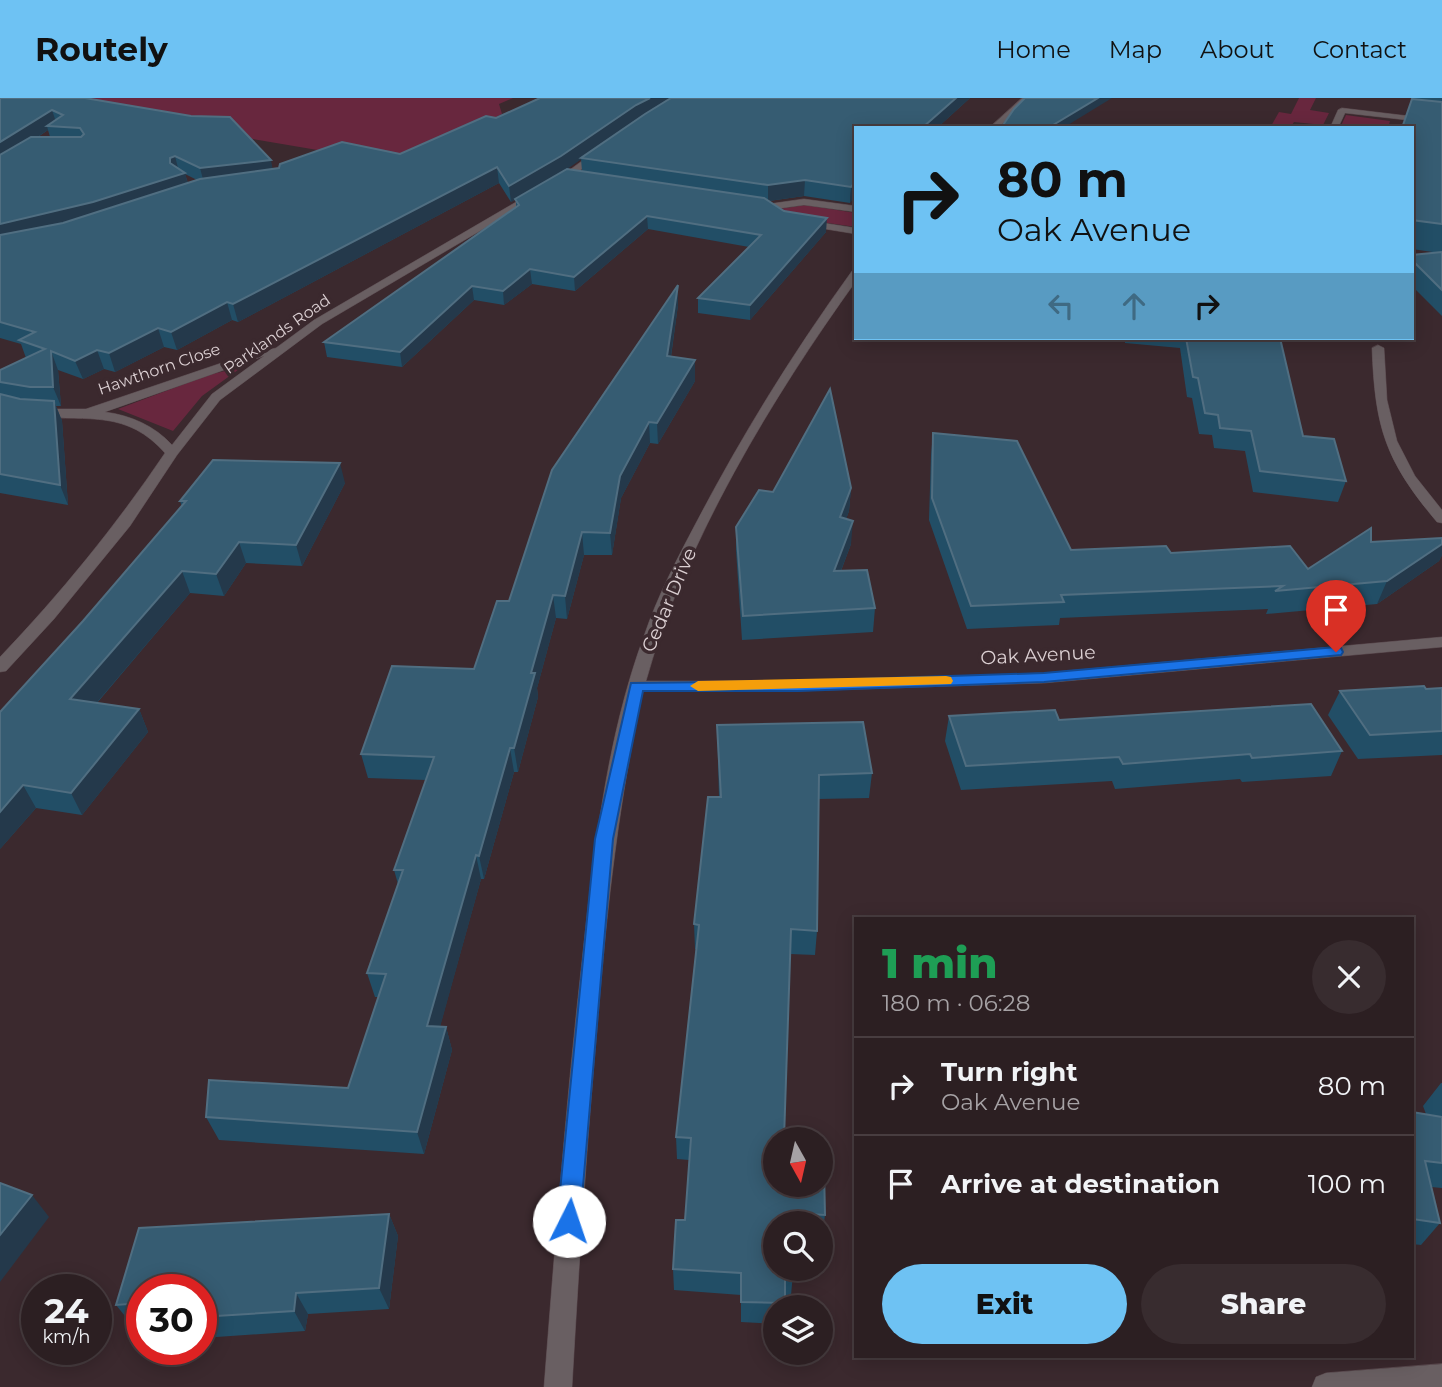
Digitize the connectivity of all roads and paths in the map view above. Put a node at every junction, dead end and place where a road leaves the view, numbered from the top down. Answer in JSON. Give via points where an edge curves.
{"nodes":[{"id":1,"x":1026,"y":98,"type":"edge"},
{"id":2,"x":1442,"y":122,"type":"edge"},
{"id":3,"x":995,"y":126,"type":"edge"},
{"id":4,"x":1335,"y":126,"type":"edge"},
{"id":5,"x":609,"y":146,"type":"edge"},
{"id":6,"x":567,"y":176,"type":"junction"},
{"id":7,"x":580,"y":178,"type":"edge"},
{"id":8,"x":741,"y":203,"type":"edge"},
{"id":9,"x":768,"y":207,"type":"junction"},
{"id":10,"x":854,"y":209,"type":"edge"},
{"id":11,"x":778,"y":214,"type":"edge"},
{"id":12,"x":787,"y":220,"type":"edge"},
{"id":13,"x":854,"y":231,"type":"edge"},
{"id":14,"x":854,"y":276,"type":"edge"},
{"id":15,"x":283,"y":346,"type":"junction"},
{"id":16,"x":1378,"y":348,"type":"dead end"},
{"id":17,"x":0,"y":407,"type":"edge"},
{"id":18,"x":87,"y":412,"type":"junction"},
{"id":19,"x":172,"y":453,"type":"junction"},
{"id":20,"x":1442,"y":519,"type":"edge"},
{"id":21,"x":1442,"y":642,"type":"edge"},
{"id":22,"x":0,"y":667,"type":"edge"},
{"id":23,"x":636,"y":686,"type":"junction"},
{"id":24,"x":1442,"y":1378,"type":"edge"},
{"id":25,"x":558,"y":1387,"type":"edge"},
{"id":26,"x":1326,"y":1387,"type":"edge"}],
"edges":[{"from":1,"to":3,"type":"street"},
{"from":2,"to":4,"type":"street","via":[[1342,110]]},
{"from":5,"to":6,"type":"street","name":"Parklands Road"},
{"from":6,"to":7,"type":"street"},
{"from":6,"to":15,"type":"street","name":"Parklands Road"},
{"from":8,"to":9,"type":"street"},
{"from":9,"to":10,"type":"street","via":[[804,202]]},
{"from":9,"to":11,"type":"street"},
{"from":12,"to":13,"type":"street"},
{"from":14,"to":23,"type":"street","name":"Cedar Drive","via":[[749,435],[675,580]]},
{"from":15,"to":18,"type":"street","name":"Hawthorn Close"},
{"from":15,"to":19,"type":"street","name":"Parklands Road","via":[[216,397]]},
{"from":16,"to":20,"type":"street","via":[[1379,403],[1385,432],[1406,474]]},
{"from":17,"to":18,"type":"street","name":"Hawthorn Close","via":[[38,413]]},
{"from":18,"to":19,"type":"street","name":"Hawthorn Close","via":[[118,417],[156,435]]},
{"from":19,"to":22,"type":"street","name":"Parklands Road","via":[[125,523]]},
{"from":21,"to":23,"type":"street","name":"Oak Avenue","via":[[1044,678]]},
{"from":23,"to":25,"type":"street","name":"Cedar Drive","via":[[604,839],[572,1165]]},
{"from":24,"to":26,"type":"street"}]}
